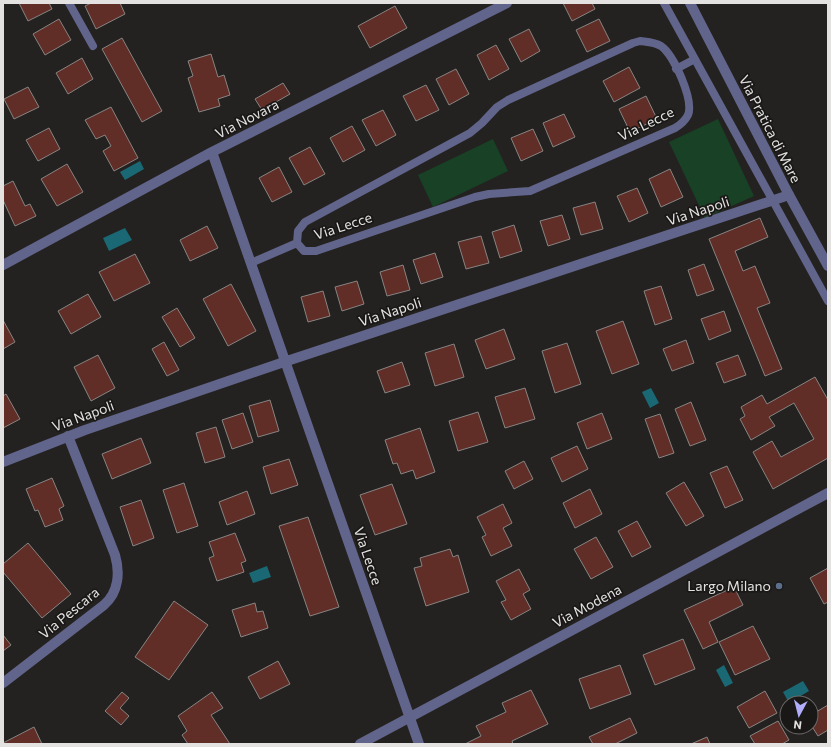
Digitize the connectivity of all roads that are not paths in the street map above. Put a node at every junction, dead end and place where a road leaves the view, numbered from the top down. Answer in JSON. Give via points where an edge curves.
{"nodes":[{"id":1,"x":69,"y":3,"type":"edge"},
{"id":2,"x":507,"y":3,"type":"edge"},
{"id":3,"x":664,"y":3,"type":"edge"},
{"id":4,"x":690,"y":3,"type":"edge"},
{"id":5,"x":93,"y":46,"type":"dead end"},
{"id":6,"x":695,"y":60,"type":"junction"},
{"id":7,"x":676,"y":69,"type":"junction"},
{"id":8,"x":212,"y":152,"type":"junction"},
{"id":9,"x":789,"y":195,"type":"junction"},
{"id":10,"x":773,"y":201,"type":"junction"},
{"id":11,"x":297,"y":243,"type":"junction"},
{"id":12,"x":250,"y":264,"type":"junction"},
{"id":13,"x":3,"y":265,"type":"edge"},
{"id":14,"x":828,"y":266,"type":"edge"},
{"id":15,"x":828,"y":301,"type":"edge"},
{"id":16,"x":284,"y":362,"type":"junction"},
{"id":17,"x":68,"y":436,"type":"junction"},
{"id":18,"x":3,"y":462,"type":"edge"},
{"id":19,"x":828,"y":493,"type":"edge"},
{"id":20,"x":3,"y":683,"type":"edge"},
{"id":21,"x":410,"y":717,"type":"junction"},
{"id":22,"x":360,"y":744,"type":"edge"},
{"id":23,"x":420,"y":744,"type":"edge"}],
"edges":[{"from":1,"to":5,"type":"lane"},
{"from":2,"to":8,"type":"street","name":"Via Novara"},
{"from":3,"to":6,"type":"lane"},
{"from":4,"to":9,"type":"street","name":"Via Pratica di Mare"},
{"from":6,"to":7,"type":"lane"},
{"from":6,"to":10,"type":"lane"},
{"from":7,"to":11,"type":"lane","name":"Via Lecce","via":[[668,52],[655,43],[633,43],[502,104],[470,133],[304,222],[298,231]]},
{"from":7,"to":11,"type":"lane","name":"Via Lecce","via":[[687,93],[690,107],[685,120],[675,128],[530,191],[475,197],[316,251],[304,251]]},
{"from":8,"to":12,"type":"street","name":"Via Lecce"},
{"from":8,"to":13,"type":"street","name":"Via Novara"},
{"from":9,"to":10,"type":"street","name":"Via Napoli"},
{"from":9,"to":14,"type":"street","name":"Via Pratica di Mare"},
{"from":10,"to":15,"type":"lane"},
{"from":10,"to":16,"type":"street","name":"Via Napoli"},
{"from":11,"to":12,"type":"lane","name":"Via Lecce"},
{"from":12,"to":16,"type":"street","name":"Via Lecce"},
{"from":16,"to":17,"type":"street","name":"Via Napoli"},
{"from":16,"to":21,"type":"street","name":"Via Lecce"},
{"from":17,"to":18,"type":"street","name":"Via Napoli"},
{"from":17,"to":20,"type":"street","name":"Via Pescara","via":[[115,555],[118,568],[116,586],[106,603]]},
{"from":19,"to":21,"type":"street","name":"Via Modena"},
{"from":21,"to":22,"type":"street","name":"Via Modena"},
{"from":21,"to":23,"type":"street","name":"Via Lecce"}]}
